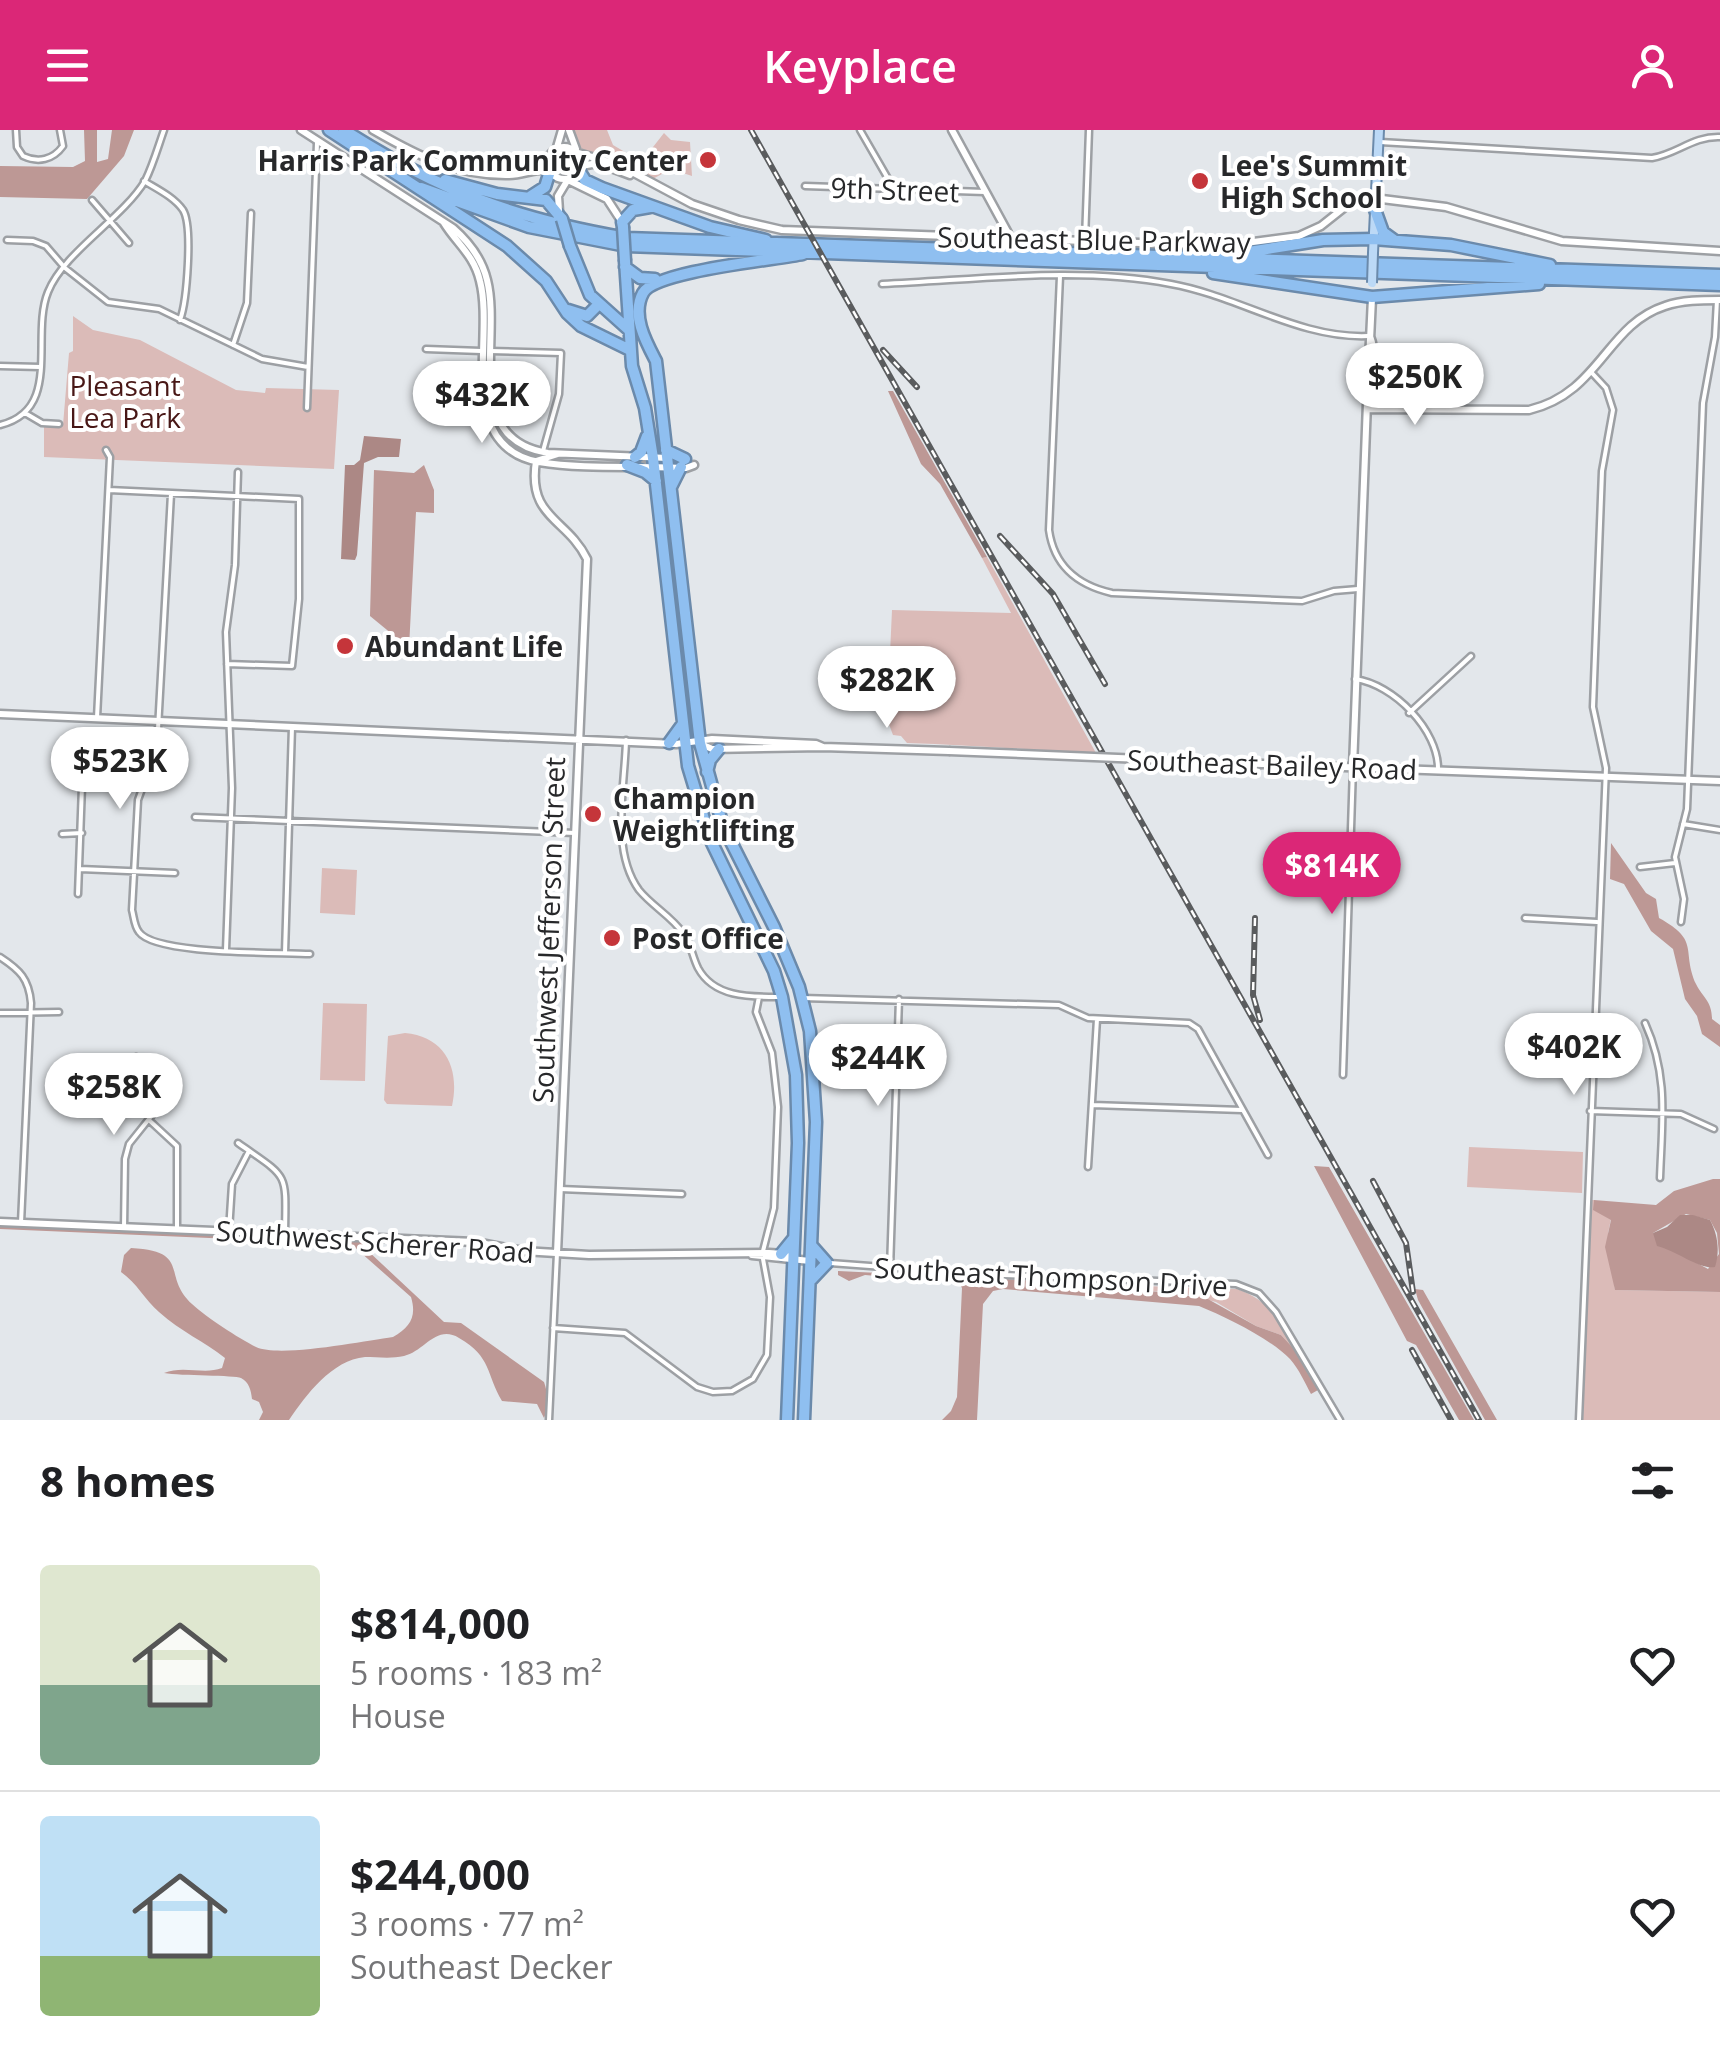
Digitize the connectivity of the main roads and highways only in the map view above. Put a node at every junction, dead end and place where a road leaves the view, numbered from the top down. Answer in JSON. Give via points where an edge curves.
{"nodes":[{"id":1,"x":329,"y":130,"type":"edge"},
{"id":2,"x":344,"y":130,"type":"edge"},
{"id":3,"x":1379,"y":130,"type":"edge"},
{"id":4,"x":406,"y":167,"type":"junction"},
{"id":5,"x":579,"y":168,"type":"road end"},
{"id":6,"x":549,"y":171,"type":"road end"},
{"id":7,"x":421,"y":188,"type":"junction"},
{"id":8,"x":528,"y":197,"type":"junction"},
{"id":9,"x":1374,"y":202,"type":"junction"},
{"id":10,"x":658,"y":208,"type":"junction"},
{"id":11,"x":1373,"y":239,"type":"junction"},
{"id":12,"x":1394,"y":241,"type":"junction"},
{"id":13,"x":802,"y":250,"type":"junction"},
{"id":14,"x":1147,"y":262,"type":"junction"},
{"id":15,"x":625,"y":264,"type":"junction"},
{"id":16,"x":1600,"y":272,"type":"junction"},
{"id":17,"x":1720,"y":276,"type":"edge"},
{"id":18,"x":668,"y":279,"type":"junction"},
{"id":19,"x":1617,"y":281,"type":"junction"},
{"id":20,"x":1720,"y":285,"type":"edge"},
{"id":21,"x":1372,"y":297,"type":"junction"},
{"id":22,"x":560,"y":302,"type":"junction"},
{"id":23,"x":599,"y":304,"type":"junction"},
{"id":24,"x":628,"y":329,"type":"junction"},
{"id":25,"x":648,"y":347,"type":"junction"},
{"id":26,"x":630,"y":350,"type":"junction"},
{"id":27,"x":649,"y":426,"type":"junction"},
{"id":28,"x":667,"y":458,"type":"junction"},
{"id":29,"x":656,"y":481,"type":"junction"},
{"id":30,"x":671,"y":488,"type":"junction"},
{"id":31,"x":682,"y":724,"type":"junction"},
{"id":32,"x":668,"y":743,"type":"road end"},
{"id":33,"x":719,"y":749,"type":"road end"},
{"id":34,"x":706,"y":773,"type":"junction"},
{"id":35,"x":811,"y":1245,"type":"junction"},
{"id":36,"x":810,"y":1282,"type":"junction"},
{"id":37,"x":787,"y":1420,"type":"edge"},
{"id":38,"x":804,"y":1420,"type":"edge"}],
"edges":[{"from":1,"to":7,"type":"highway"},
{"from":2,"to":4,"type":"highway"},
{"from":3,"to":9,"type":"main road"},
{"from":4,"to":8,"type":"highway","via":[[461,186]]},
{"from":4,"to":13,"type":"highway","via":[[494,208],[575,230]]},
{"from":5,"to":10,"type":"highway","via":[[589,182]]},
{"from":6,"to":8,"type":"highway","via":[[544,188]]},
{"from":7,"to":13,"type":"highway","via":[[491,215],[626,246]]},
{"from":7,"to":22,"type":"highway","via":[[527,261]]},
{"from":8,"to":23,"type":"highway","bridge":true,"via":[[546,200],[560,216],[584,284]]},
{"from":9,"to":11,"type":"main road"},
{"from":9,"to":12,"type":"highway","via":[[1383,232]]},
{"from":10,"to":13,"type":"highway"},
{"from":10,"to":15,"type":"highway","bridge":true,"via":[[639,207],[622,225]]},
{"from":11,"to":12,"type":"highway"},
{"from":11,"to":14,"type":"highway","via":[[1249,253],[1155,254]]},
{"from":11,"to":21,"type":"main road","bridge":true},
{"from":12,"to":16,"type":"highway"},
{"from":13,"to":14,"type":"highway"},
{"from":13,"to":18,"type":"highway"},
{"from":14,"to":16,"type":"highway"},
{"from":14,"to":19,"type":"highway"},
{"from":14,"to":21,"type":"highway","via":[[1148,269]]},
{"from":15,"to":18,"type":"highway","via":[[640,278]]},
{"from":15,"to":24,"type":"highway"},
{"from":16,"to":17,"type":"highway"},
{"from":18,"to":25,"type":"highway","via":[[646,288],[639,304]]},
{"from":19,"to":20,"type":"highway"},
{"from":19,"to":21,"type":"highway"},
{"from":22,"to":23,"type":"highway","via":[[584,316]]},
{"from":22,"to":26,"type":"highway","via":[[588,331]]},
{"from":23,"to":24,"type":"highway"},
{"from":24,"to":25,"type":"highway"},
{"from":24,"to":26,"type":"highway"},
{"from":25,"to":28,"type":"highway","via":[[656,361]]},
{"from":26,"to":27,"type":"highway"},
{"from":27,"to":29,"type":"highway"},
{"from":27,"to":29,"type":"highway","via":[[644,448],[631,461]]},
{"from":28,"to":30,"type":"highway"},
{"from":28,"to":30,"type":"highway","via":[[683,463]]},
{"from":29,"to":31,"type":"highway"},
{"from":30,"to":34,"type":"highway"},
{"from":31,"to":32,"type":"highway"},
{"from":31,"to":37,"type":"highway","via":[[706,829],[782,997],[797,1085],[794,1237],[785,1258],[792,1277]]},
{"from":33,"to":34,"type":"highway"},
{"from":34,"to":35,"type":"highway","via":[[722,826],[774,927],[810,1031],[816,1086]]},
{"from":35,"to":36,"type":"highway"},
{"from":35,"to":36,"type":"highway","via":[[827,1263]]},
{"from":36,"to":38,"type":"highway"}]}
